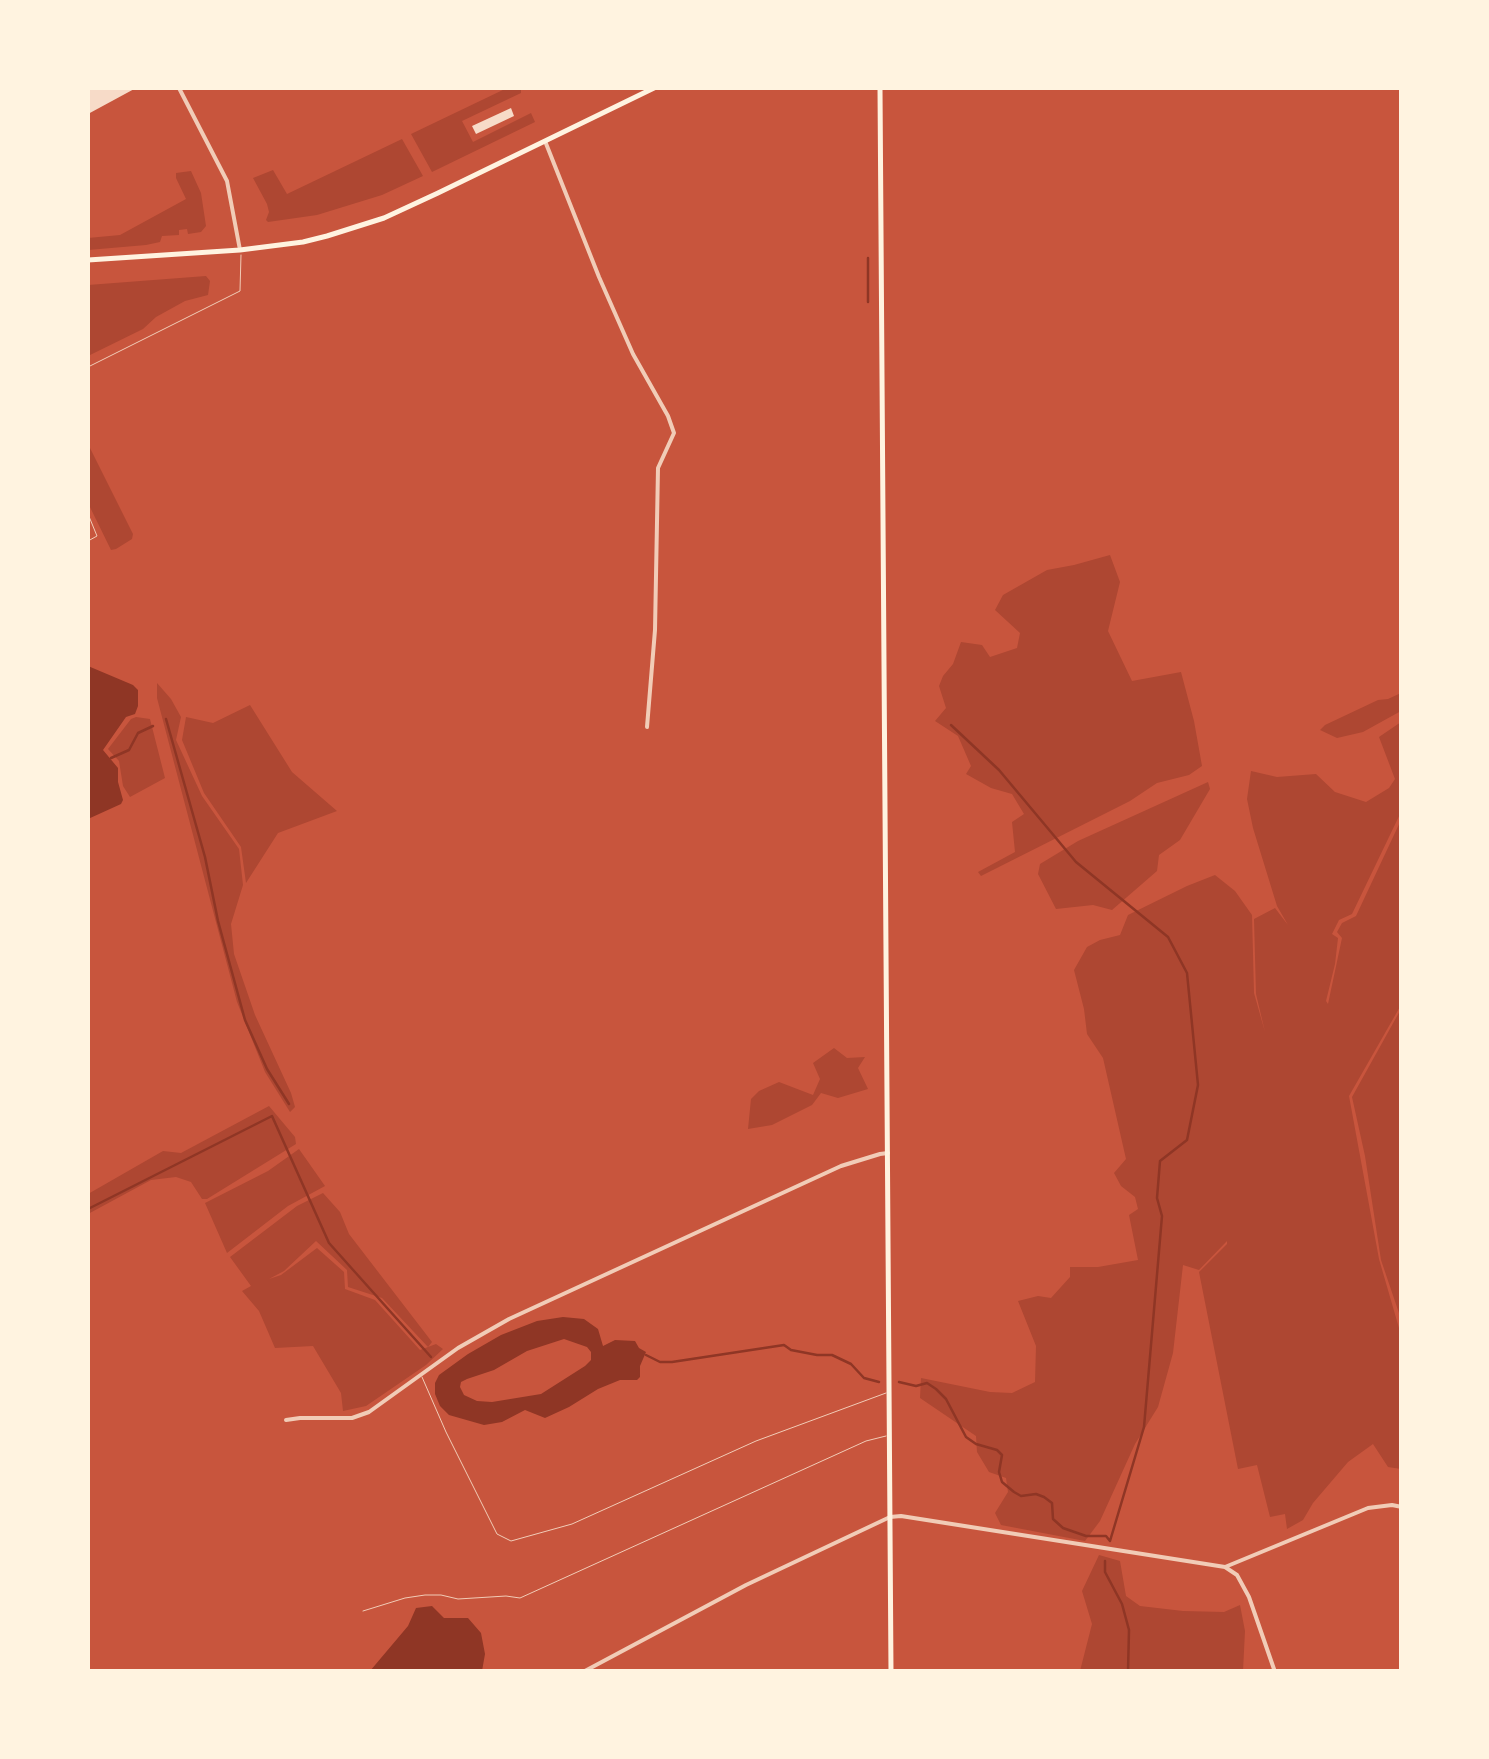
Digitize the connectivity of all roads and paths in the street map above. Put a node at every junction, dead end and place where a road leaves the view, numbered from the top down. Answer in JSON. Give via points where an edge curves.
{"nodes":[{"id":1,"x":180,"y":88,"type":"edge"},
{"id":2,"x":654,"y":88,"type":"edge"},
{"id":3,"x":880,"y":88,"type":"edge"},
{"id":4,"x":546,"y":141,"type":"junction"},
{"id":5,"x":240,"y":250,"type":"junction"},
{"id":6,"x":88,"y":260,"type":"edge"},
{"id":7,"x":88,"y":368,"type":"edge"},
{"id":8,"x":88,"y":514,"type":"edge"},
{"id":9,"x":88,"y":542,"type":"edge"},
{"id":10,"x":647,"y":728,"type":"dead end"},
{"id":11,"x":888,"y":1153,"type":"junction"},
{"id":12,"x":421,"y":1375,"type":"junction"},
{"id":13,"x":889,"y":1392,"type":"junction"},
{"id":14,"x":286,"y":1420,"type":"dead end"},
{"id":15,"x":889,"y":1435,"type":"junction"},
{"id":16,"x":1402,"y":1507,"type":"edge"},
{"id":17,"x":890,"y":1517,"type":"junction"},
{"id":18,"x":1225,"y":1567,"type":"junction"},
{"id":19,"x":363,"y":1611,"type":"dead end"},
{"id":20,"x":583,"y":1672,"type":"edge"},
{"id":21,"x":891,"y":1672,"type":"edge"},
{"id":22,"x":1275,"y":1672,"type":"edge"}],
"edges":[{"from":1,"to":5,"type":"street","via":[[228,181]]},
{"from":2,"to":4,"type":"main road"},
{"from":3,"to":11,"type":"main road"},
{"from":4,"to":5,"type":"main road","via":[[384,218],[303,242]]},
{"from":4,"to":10,"type":"street","via":[[599,277],[674,432],[658,468]]},
{"from":5,"to":6,"type":"main road"},
{"from":5,"to":7,"type":"lane","via":[[240,291]]},
{"from":8,"to":9,"type":"lane","via":[[97,536]]},
{"from":11,"to":12,"type":"street","via":[[840,1166],[544,1302]]},
{"from":11,"to":13,"type":"main road"},
{"from":12,"to":13,"type":"lane","via":[[497,1534],[512,1541],[572,1524],[756,1440]]},
{"from":12,"to":14,"type":"street","via":[[352,1418]]},
{"from":13,"to":15,"type":"main road"},
{"from":15,"to":17,"type":"main road"},
{"from":15,"to":19,"type":"lane","via":[[520,1598],[425,1595]]},
{"from":16,"to":18,"type":"street","via":[[1368,1508]]},
{"from":17,"to":18,"type":"street"},
{"from":17,"to":20,"type":"street"},
{"from":17,"to":21,"type":"main road"},
{"from":18,"to":22,"type":"street","via":[[1250,1596]]}]}
